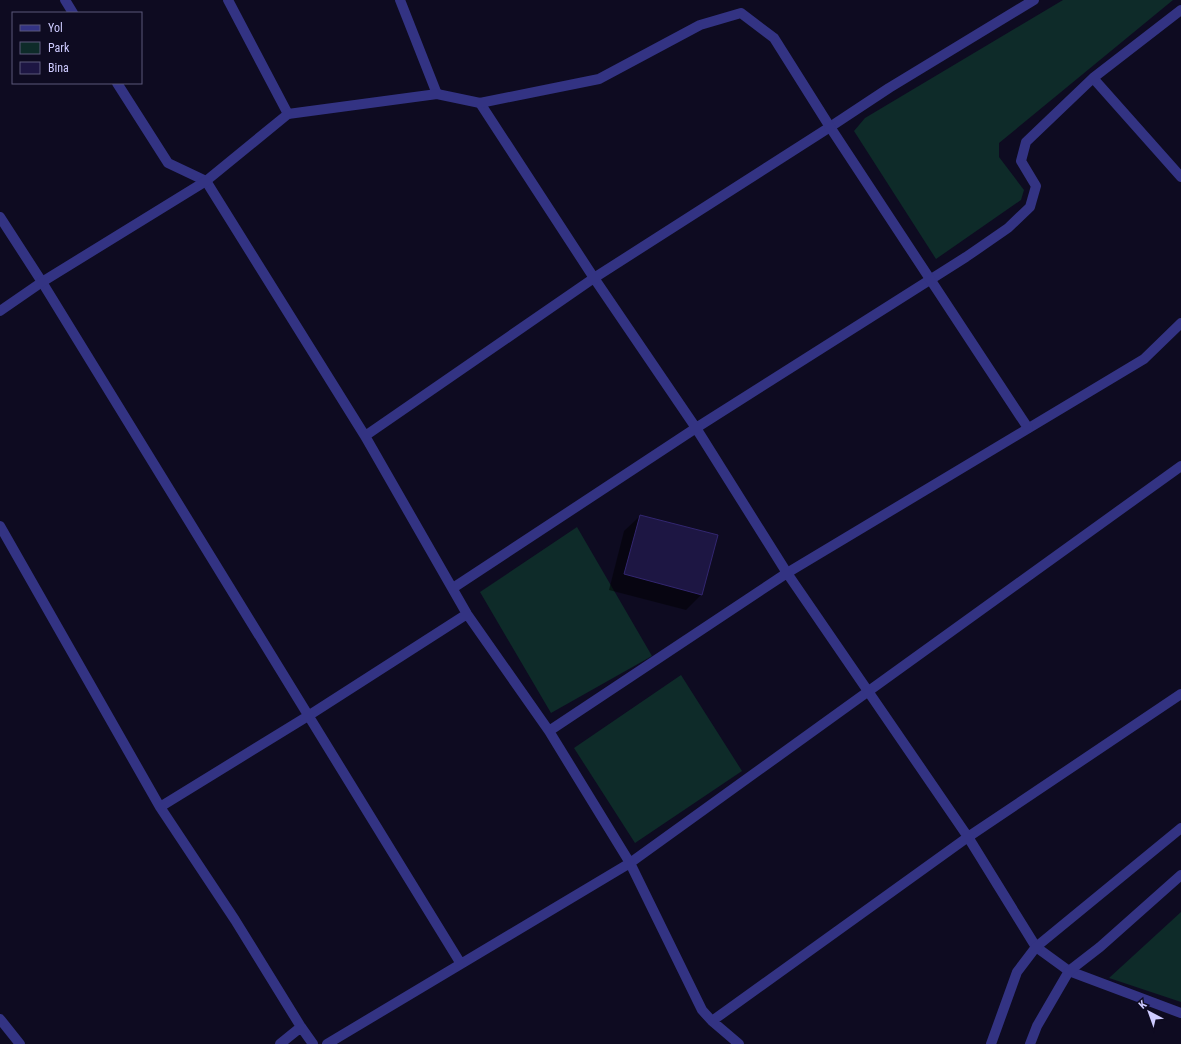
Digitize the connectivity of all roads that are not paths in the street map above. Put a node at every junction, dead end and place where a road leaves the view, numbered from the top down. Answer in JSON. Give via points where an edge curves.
{"nodes":[{"id":1,"x":65,"y":0,"type":"edge"},
{"id":2,"x":228,"y":0,"type":"edge"},
{"id":3,"x":400,"y":0,"type":"edge"},
{"id":4,"x":1034,"y":0,"type":"edge"},
{"id":5,"x":1181,"y":10,"type":"edge"},
{"id":6,"x":72,"y":12,"type":"edge"},
{"id":7,"x":1093,"y":78,"type":"junction"},
{"id":8,"x":118,"y":84,"type":"edge"},
{"id":9,"x":437,"y":94,"type":"junction"},
{"id":10,"x":480,"y":103,"type":"junction"},
{"id":11,"x":288,"y":114,"type":"junction"},
{"id":12,"x":830,"y":127,"type":"junction"},
{"id":13,"x":1181,"y":177,"type":"edge"},
{"id":14,"x":206,"y":181,"type":"junction"},
{"id":15,"x":0,"y":217,"type":"edge"},
{"id":16,"x":594,"y":278,"type":"junction"},
{"id":17,"x":930,"y":279,"type":"junction"},
{"id":18,"x":42,"y":282,"type":"junction"},
{"id":19,"x":0,"y":311,"type":"edge"},
{"id":20,"x":1181,"y":323,"type":"edge"},
{"id":21,"x":696,"y":428,"type":"junction"},
{"id":22,"x":1028,"y":428,"type":"junction"},
{"id":23,"x":365,"y":436,"type":"junction"},
{"id":24,"x":1181,"y":466,"type":"edge"},
{"id":25,"x":0,"y":526,"type":"edge"},
{"id":26,"x":787,"y":574,"type":"junction"},
{"id":27,"x":453,"y":588,"type":"junction"},
{"id":28,"x":468,"y":614,"type":"junction"},
{"id":29,"x":868,"y":691,"type":"junction"},
{"id":30,"x":1181,"y":694,"type":"edge"},
{"id":31,"x":308,"y":716,"type":"junction"},
{"id":32,"x":549,"y":731,"type":"junction"},
{"id":33,"x":160,"y":806,"type":"junction"},
{"id":34,"x":1181,"y":828,"type":"edge"},
{"id":35,"x":968,"y":837,"type":"junction"},
{"id":36,"x":630,"y":863,"type":"junction"},
{"id":37,"x":1181,"y":875,"type":"edge"},
{"id":38,"x":1036,"y":947,"type":"junction"},
{"id":39,"x":461,"y":964,"type":"junction"},
{"id":40,"x":1069,"y":971,"type":"junction"},
{"id":41,"x":1181,"y":1013,"type":"edge"},
{"id":42,"x":0,"y":1019,"type":"edge"},
{"id":43,"x":712,"y":1021,"type":"junction"},
{"id":44,"x":301,"y":1027,"type":"junction"},
{"id":45,"x":20,"y":1044,"type":"edge"},
{"id":46,"x":280,"y":1044,"type":"edge"},
{"id":47,"x":313,"y":1044,"type":"edge"},
{"id":48,"x":327,"y":1044,"type":"edge"},
{"id":49,"x":740,"y":1044,"type":"edge"},
{"id":50,"x":991,"y":1044,"type":"edge"},
{"id":51,"x":1030,"y":1044,"type":"edge"}],
"edges":[{"from":1,"to":6,"type":"street"},
{"from":2,"to":11,"type":"street"},
{"from":3,"to":9,"type":"street"},
{"from":4,"to":12,"type":"street"},
{"from":5,"to":7,"type":"street"},
{"from":7,"to":13,"type":"street"},
{"from":7,"to":17,"type":"street","via":[[1026,142],[1021,161],[1036,186],[1030,207],[1008,228]]},
{"from":8,"to":14,"type":"street","via":[[168,163]]},
{"from":9,"to":10,"type":"street"},
{"from":9,"to":11,"type":"street"},
{"from":10,"to":12,"type":"street","via":[[599,79],[700,25],[741,13],[774,38]]},
{"from":10,"to":16,"type":"street"},
{"from":11,"to":14,"type":"street"},
{"from":12,"to":16,"type":"street"},
{"from":12,"to":17,"type":"street"},
{"from":14,"to":18,"type":"street"},
{"from":14,"to":23,"type":"street"},
{"from":15,"to":18,"type":"street"},
{"from":16,"to":21,"type":"street"},
{"from":16,"to":23,"type":"street"},
{"from":17,"to":21,"type":"street"},
{"from":17,"to":22,"type":"street"},
{"from":18,"to":19,"type":"street"},
{"from":18,"to":31,"type":"street"},
{"from":20,"to":22,"type":"street","via":[[1144,359]]},
{"from":21,"to":26,"type":"street"},
{"from":21,"to":27,"type":"street"},
{"from":22,"to":26,"type":"street"},
{"from":23,"to":27,"type":"street"},
{"from":24,"to":29,"type":"street"},
{"from":25,"to":33,"type":"street"},
{"from":26,"to":29,"type":"street"},
{"from":26,"to":32,"type":"street"},
{"from":27,"to":28,"type":"street"},
{"from":28,"to":31,"type":"street"},
{"from":28,"to":32,"type":"street"},
{"from":29,"to":35,"type":"street"},
{"from":29,"to":36,"type":"street"},
{"from":30,"to":35,"type":"street"},
{"from":31,"to":33,"type":"street"},
{"from":31,"to":39,"type":"street"},
{"from":32,"to":36,"type":"street"},
{"from":33,"to":44,"type":"street"},
{"from":34,"to":38,"type":"street"},
{"from":35,"to":38,"type":"street"},
{"from":35,"to":43,"type":"street"},
{"from":36,"to":39,"type":"street"},
{"from":36,"to":43,"type":"street","via":[[702,1010]]},
{"from":37,"to":40,"type":"street"},
{"from":38,"to":40,"type":"street"},
{"from":38,"to":50,"type":"street","via":[[1017,972]]},
{"from":39,"to":48,"type":"street"},
{"from":40,"to":41,"type":"street"},
{"from":40,"to":51,"type":"street","via":[[1037,1026]]},
{"from":42,"to":45,"type":"street"},
{"from":43,"to":49,"type":"street"},
{"from":44,"to":46,"type":"street"},
{"from":44,"to":47,"type":"street"}]}
